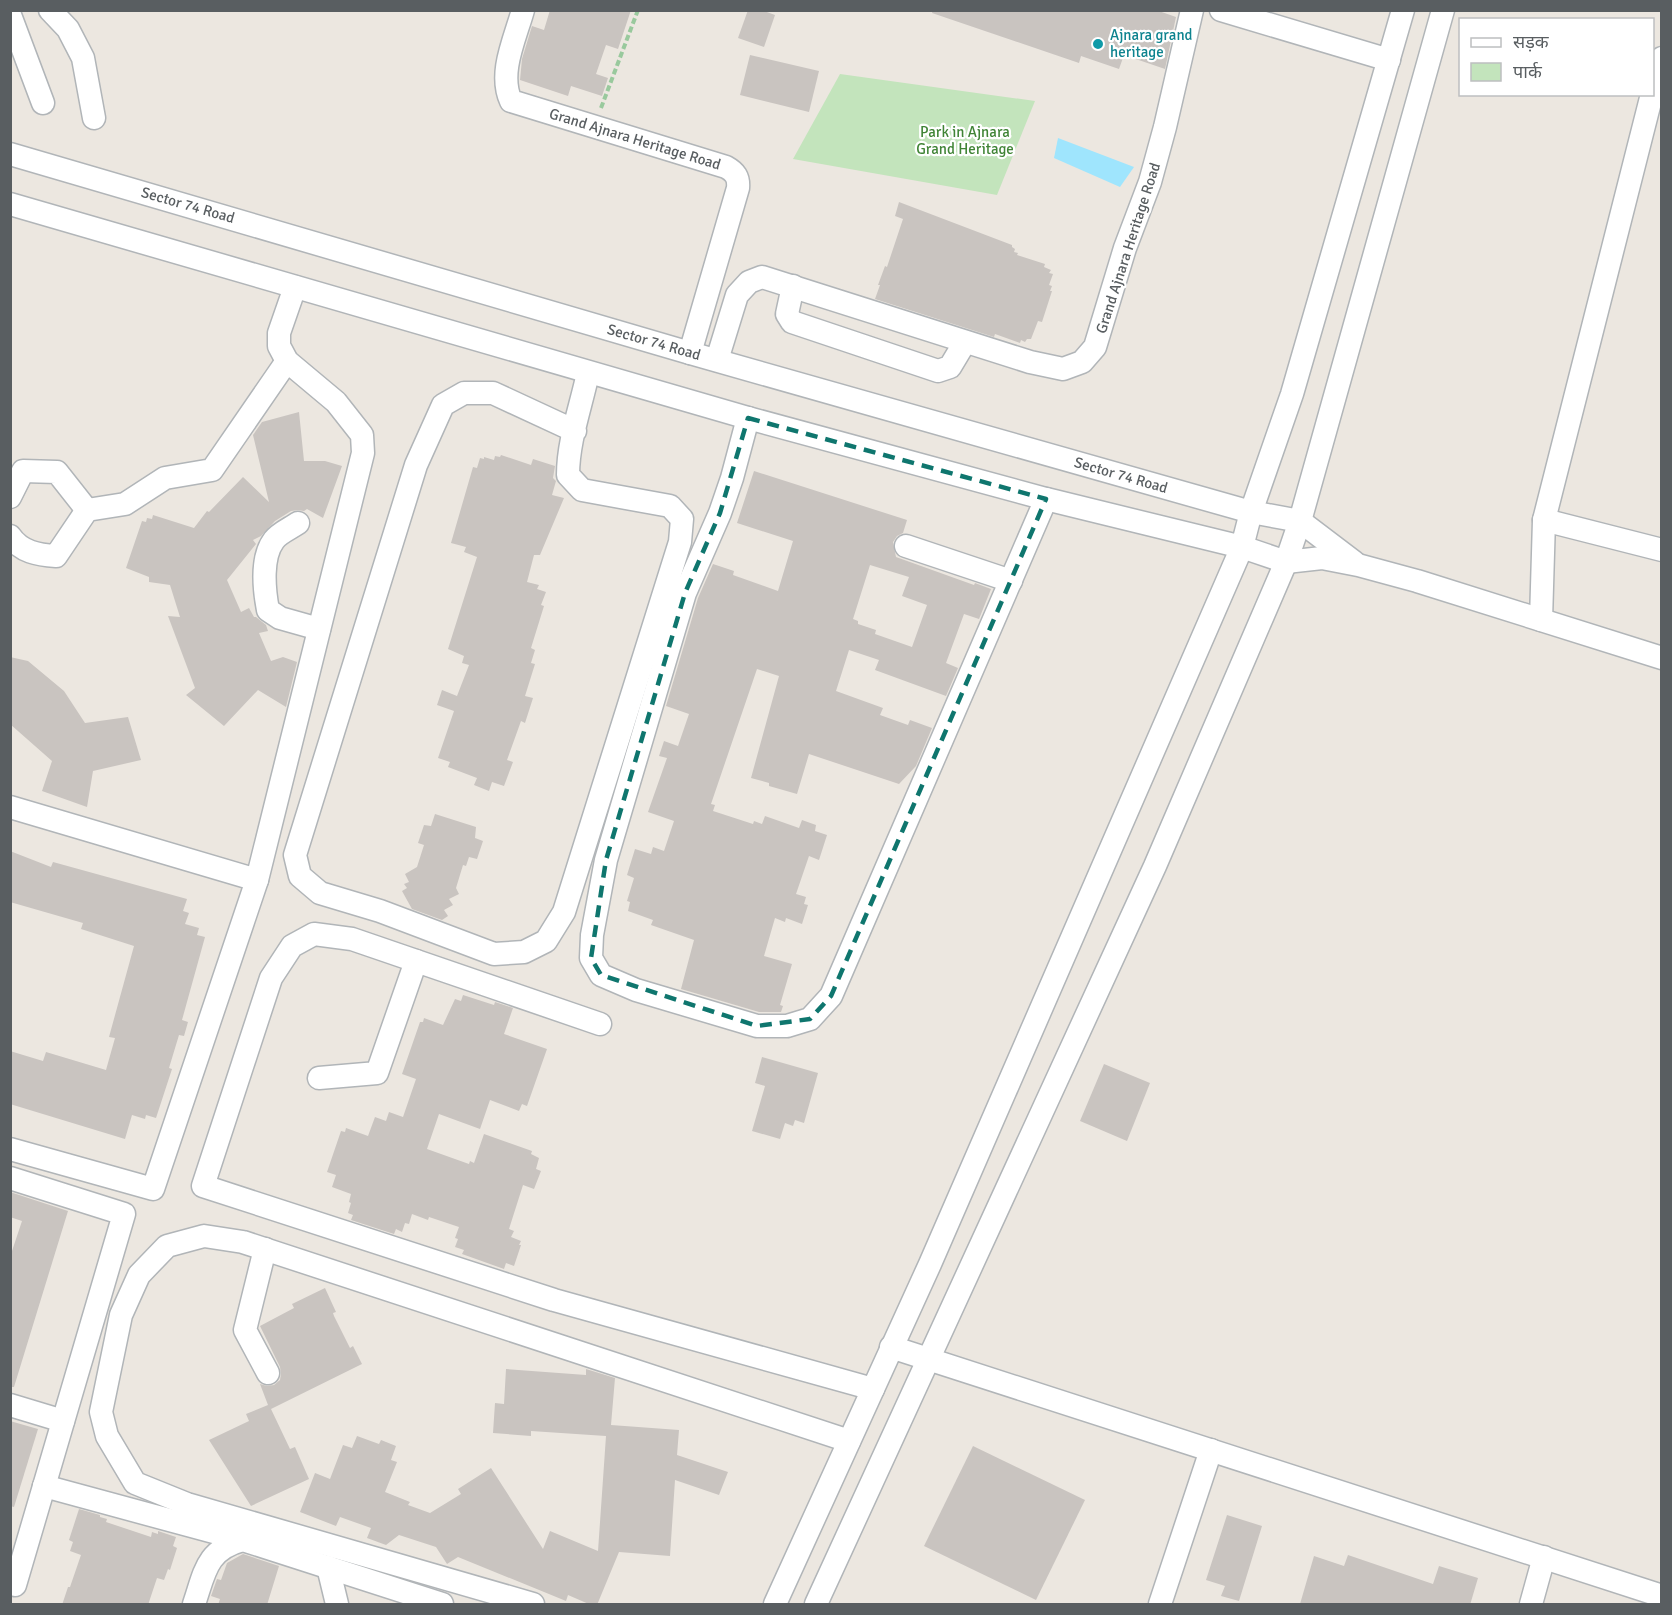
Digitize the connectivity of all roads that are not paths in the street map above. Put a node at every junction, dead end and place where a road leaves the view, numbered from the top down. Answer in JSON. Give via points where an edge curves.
{"nodes":[{"id":1,"x":50,"y":10,"type":"edge"},
{"id":2,"x":523,"y":10,"type":"edge"},
{"id":3,"x":1192,"y":10,"type":"edge"},
{"id":4,"x":1221,"y":10,"type":"edge"},
{"id":5,"x":1403,"y":10,"type":"edge"},
{"id":6,"x":1443,"y":10,"type":"edge"},
{"id":7,"x":10,"y":15,"type":"edge"},
{"id":8,"x":1662,"y":58,"type":"edge"},
{"id":9,"x":1389,"y":60,"type":"junction"},
{"id":10,"x":1655,"y":87,"type":"edge"},
{"id":11,"x":1653,"y":96,"type":"edge"},
{"id":12,"x":43,"y":103,"type":"dead end"},
{"id":13,"x":94,"y":118,"type":"dead end"},
{"id":14,"x":10,"y":154,"type":"edge"},
{"id":15,"x":12,"y":207,"type":"edge"},
{"id":16,"x":709,"y":286,"type":"junction"},
{"id":17,"x":793,"y":286,"type":"junction"},
{"id":18,"x":295,"y":287,"type":"junction"},
{"id":19,"x":737,"y":295,"type":"junction"},
{"id":20,"x":965,"y":342,"type":"junction"},
{"id":21,"x":690,"y":353,"type":"junction"},
{"id":22,"x":717,"y":360,"type":"junction"},
{"id":23,"x":287,"y":361,"type":"junction"},
{"id":24,"x":588,"y":373,"type":"junction"},
{"id":25,"x":748,"y":418,"type":"junction"},
{"id":26,"x":575,"y":431,"type":"junction"},
{"id":27,"x":12,"y":491,"type":"edge"},
{"id":28,"x":1046,"y":499,"type":"junction"},
{"id":29,"x":87,"y":510,"type":"junction"},
{"id":30,"x":1251,"y":512,"type":"junction"},
{"id":31,"x":1544,"y":520,"type":"junction"},
{"id":32,"x":1300,"y":521,"type":"junction"},
{"id":33,"x":298,"y":523,"type":"dead end"},
{"id":34,"x":10,"y":536,"type":"edge"},
{"id":35,"x":906,"y":546,"type":"dead end"},
{"id":36,"x":1242,"y":547,"type":"junction"},
{"id":37,"x":1662,"y":550,"type":"edge"},
{"id":38,"x":1286,"y":562,"type":"junction"},
{"id":39,"x":1358,"y":565,"type":"junction"},
{"id":40,"x":1011,"y":581,"type":"junction"},
{"id":41,"x":1541,"y":620,"type":"junction"},
{"id":42,"x":319,"y":629,"type":"junction"},
{"id":43,"x":1662,"y":658,"type":"edge"},
{"id":44,"x":10,"y":807,"type":"edge"},
{"id":45,"x":257,"y":880,"type":"junction"},
{"id":46,"x":416,"y":961,"type":"junction"},
{"id":47,"x":600,"y":1024,"type":"dead end"},
{"id":48,"x":319,"y":1078,"type":"dead end"},
{"id":49,"x":10,"y":1149,"type":"edge"},
{"id":50,"x":10,"y":1178,"type":"edge"},
{"id":51,"x":265,"y":1250,"type":"junction"},
{"id":52,"x":891,"y":1347,"type":"junction"},
{"id":53,"x":928,"y":1359,"type":"junction"},
{"id":54,"x":268,"y":1373,"type":"dead end"},
{"id":55,"x":873,"y":1389,"type":"junction"},
{"id":56,"x":10,"y":1405,"type":"edge"},
{"id":57,"x":63,"y":1420,"type":"junction"},
{"id":58,"x":849,"y":1441,"type":"junction"},
{"id":59,"x":1211,"y":1450,"type":"junction"},
{"id":60,"x":44,"y":1486,"type":"junction"},
{"id":61,"x":243,"y":1540,"type":"junction"},
{"id":62,"x":1544,"y":1557,"type":"junction"},
{"id":63,"x":328,"y":1567,"type":"junction"},
{"id":64,"x":12,"y":1589,"type":"edge"},
{"id":65,"x":1662,"y":1596,"type":"edge"},
{"id":66,"x":430,"y":1603,"type":"edge"},
{"id":67,"x":194,"y":1605,"type":"edge"},
{"id":68,"x":337,"y":1605,"type":"edge"},
{"id":69,"x":533,"y":1605,"type":"edge"},
{"id":70,"x":775,"y":1605,"type":"edge"},
{"id":71,"x":816,"y":1605,"type":"edge"},
{"id":72,"x":1160,"y":1605,"type":"edge"},
{"id":73,"x":1531,"y":1605,"type":"edge"}],
"edges":[{"from":1,"to":13,"type":"street","via":[[68,29],[83,58]]},
{"from":2,"to":16,"type":"street","name":"Grand Ajnara Heritage Road","via":[[507,68],[507,92],[512,101],[726,167],[736,175],[738,188]]},
{"from":3,"to":20,"type":"street","name":"Grand Ajnara Heritage Road","via":[[1150,182],[1095,347],[1082,362],[1063,369]]},
{"from":4,"to":9,"type":"street"},
{"from":5,"to":9,"type":"street"},
{"from":6,"to":32,"type":"street"},
{"from":7,"to":12,"type":"street"},
{"from":8,"to":10,"type":"street"},
{"from":9,"to":30,"type":"street","via":[[1292,394]]},
{"from":11,"to":31,"type":"street"},
{"from":14,"to":21,"type":"street","name":"Sector 74 Road"},
{"from":15,"to":18,"type":"street"},
{"from":16,"to":19,"type":"street"},
{"from":16,"to":21,"type":"street","name":"Grand Ajnara Heritage Road"},
{"from":17,"to":19,"type":"street","name":"Grand Ajnara Heritage Road","via":[[762,277],[748,282]]},
{"from":17,"to":20,"type":"street","name":"Grand Ajnara Heritage Road"},
{"from":17,"to":20,"type":"street","via":[[787,314],[792,322],[938,371],[950,367]]},
{"from":18,"to":23,"type":"street","via":[[279,333],[279,346]]},
{"from":18,"to":24,"type":"street"},
{"from":19,"to":22,"type":"street"},
{"from":21,"to":22,"type":"street","name":"Sector 74 Road"},
{"from":22,"to":30,"type":"street","name":"Sector 74 Road"},
{"from":23,"to":29,"type":"street","via":[[212,471],[165,478],[125,504]]},
{"from":23,"to":42,"type":"street","via":[[336,402],[362,435],[363,453]]},
{"from":24,"to":25,"type":"street"},
{"from":24,"to":26,"type":"street"},
{"from":25,"to":28,"type":"street"},
{"from":25,"to":40,"type":"street","via":[[720,513],[685,593],[606,861],[592,935],[591,958],[601,975],[636,990],[757,1026],[787,1026],[810,1019],[831,996]]},
{"from":26,"to":26,"type":"street","via":[[568,475],[582,490],[670,506],[682,519],[680,542],[564,912],[546,940],[524,952],[494,954],[320,893],[300,876],[295,855],[416,465],[443,405],[464,393],[494,393]]},
{"from":27,"to":29,"type":"street","via":[[23,471],[57,472]]},
{"from":28,"to":36,"type":"street"},
{"from":28,"to":40,"type":"street"},
{"from":29,"to":34,"type":"street","via":[[56,556],[37,555],[15,544]]},
{"from":30,"to":32,"type":"street","name":"Sector 74 Road"},
{"from":30,"to":36,"type":"street"},
{"from":31,"to":37,"type":"street"},
{"from":31,"to":41,"type":"street"},
{"from":32,"to":38,"type":"street"},
{"from":32,"to":39,"type":"street"},
{"from":33,"to":42,"type":"street","via":[[275,539],[268,554],[268,610],[280,618]]},
{"from":35,"to":40,"type":"street"},
{"from":36,"to":38,"type":"street"},
{"from":36,"to":52,"type":"street"},
{"from":38,"to":39,"type":"street","via":[[1322,558]]},
{"from":38,"to":53,"type":"street","via":[[1155,866]]},
{"from":39,"to":41,"type":"street"},
{"from":41,"to":43,"type":"street"},
{"from":42,"to":45,"type":"street"},
{"from":44,"to":45,"type":"street"},
{"from":45,"to":49,"type":"street","via":[[153,1190]]},
{"from":46,"to":47,"type":"street"},
{"from":46,"to":48,"type":"street","via":[[377,1073]]},
{"from":46,"to":55,"type":"street","via":[[352,939],[314,934],[292,946],[271,978],[203,1186],[554,1300]]},
{"from":50,"to":57,"type":"street","via":[[124,1214]]},
{"from":51,"to":54,"type":"street","via":[[245,1330]]},
{"from":51,"to":58,"type":"street"},
{"from":51,"to":69,"type":"street","via":[[204,1236],[167,1246],[139,1275],[121,1315],[101,1412],[107,1436],[135,1483],[187,1504]]},
{"from":52,"to":53,"type":"street"},
{"from":52,"to":55,"type":"street"},
{"from":53,"to":59,"type":"street"},
{"from":53,"to":71,"type":"street"},
{"from":55,"to":58,"type":"street"},
{"from":56,"to":57,"type":"street"},
{"from":57,"to":60,"type":"street"},
{"from":58,"to":70,"type":"street"},
{"from":59,"to":62,"type":"street"},
{"from":59,"to":72,"type":"street"},
{"from":60,"to":61,"type":"street"},
{"from":60,"to":64,"type":"street"},
{"from":61,"to":63,"type":"street"},
{"from":61,"to":67,"type":"street","via":[[227,1544],[208,1562]]},
{"from":62,"to":65,"type":"street"},
{"from":62,"to":73,"type":"street"},
{"from":63,"to":66,"type":"street"},
{"from":63,"to":68,"type":"street"}]}
